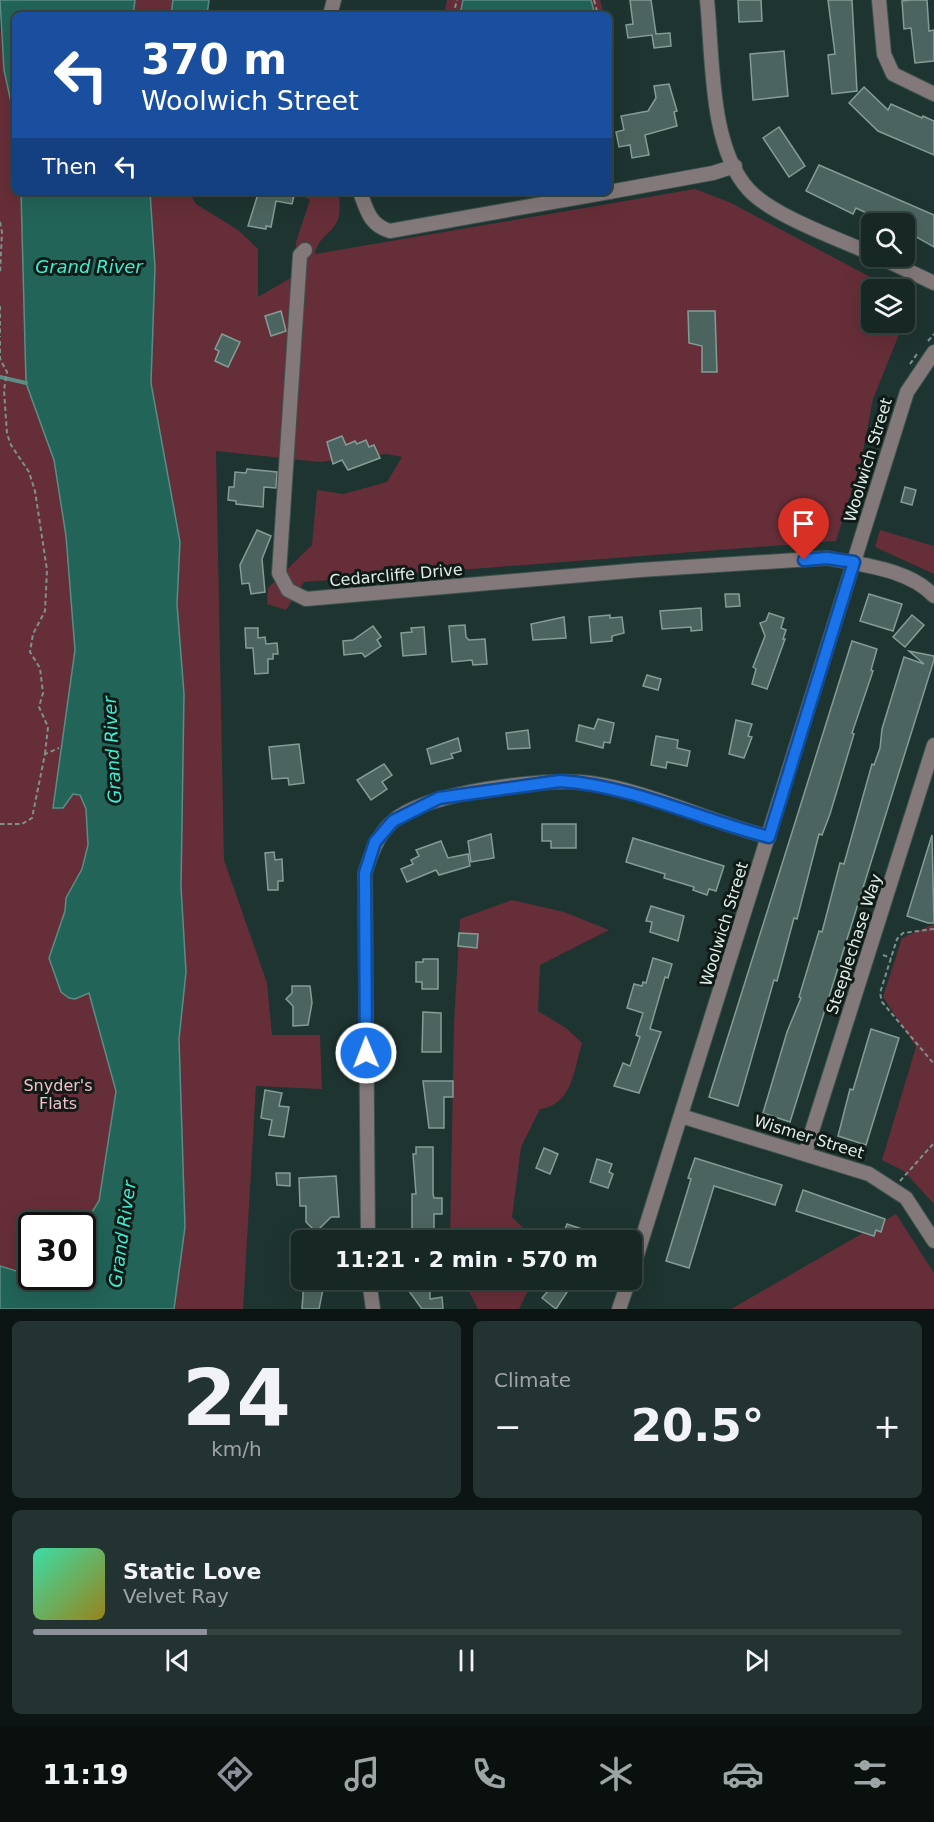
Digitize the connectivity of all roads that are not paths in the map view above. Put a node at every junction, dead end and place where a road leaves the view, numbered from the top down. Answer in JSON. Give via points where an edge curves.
{"nodes":[{"id":1,"x":707,"y":0,"type":"edge"},
{"id":2,"x":879,"y":0,"type":"edge"},
{"id":3,"x":934,"y":93,"type":"edge"},
{"id":4,"x":735,"y":166,"type":"junction"},
{"id":5,"x":612,"y":191,"type":"edge"},
{"id":6,"x":361,"y":195,"type":"edge"},
{"id":7,"x":592,"y":195,"type":"edge"},
{"id":8,"x":861,"y":249,"type":"edge"},
{"id":9,"x":305,"y":250,"type":"dead end"},
{"id":10,"x":901,"y":267,"type":"edge"},
{"id":11,"x":934,"y":283,"type":"edge"},
{"id":12,"x":934,"y":352,"type":"edge"},
{"id":13,"x":854,"y":562,"type":"junction"},
{"id":14,"x":934,"y":596,"type":"edge"},
{"id":15,"x":934,"y":745,"type":"edge"},
{"id":16,"x":769,"y":837,"type":"junction"},
{"id":17,"x":681,"y":1116,"type":"junction"},
{"id":18,"x":805,"y":1153,"type":"junction"},
{"id":19,"x":368,"y":1230,"type":"edge"},
{"id":20,"x":642,"y":1239,"type":"edge"},
{"id":21,"x":934,"y":1241,"type":"edge"},
{"id":22,"x":370,"y":1290,"type":"edge"},
{"id":23,"x":626,"y":1290,"type":"edge"},
{"id":24,"x":373,"y":1309,"type":"edge"},
{"id":25,"x":619,"y":1309,"type":"edge"}],
"edges":[{"from":1,"to":4,"type":"street","via":[[720,131]]},
{"from":2,"to":3,"type":"street","via":[[884,54],[893,74]]},
{"from":4,"to":5,"type":"street"},
{"from":4,"to":8,"type":"street","via":[[750,190],[782,212]]},
{"from":6,"to":7,"type":"street","via":[[370,219],[390,231]]},
{"from":9,"to":13,"type":"street","name":"Cedarcliffe Drive","via":[[300,255],[279,573],[288,590],[306,599],[640,570],[827,558]]},
{"from":10,"to":11,"type":"street"},
{"from":12,"to":13,"type":"street","name":"Woolwich Street","via":[[907,392]]},
{"from":13,"to":14,"type":"street","via":[[913,580]]},
{"from":13,"to":16,"type":"street","name":"Woolwich Street"},
{"from":15,"to":18,"type":"street","name":"Steeplechase Way"},
{"from":16,"to":17,"type":"street","name":"Woolwich Street"},
{"from":16,"to":19,"type":"street","via":[[615,788],[560,781],[439,798],[393,821],[375,842],[365,873]]},
{"from":17,"to":18,"type":"street","name":"Wismer Street"},
{"from":17,"to":20,"type":"street","name":"Woolwich Street"},
{"from":18,"to":21,"type":"street","name":"Wismer Street","via":[[869,1174],[906,1198]]},
{"from":22,"to":24,"type":"street"},
{"from":23,"to":25,"type":"street"}]}
